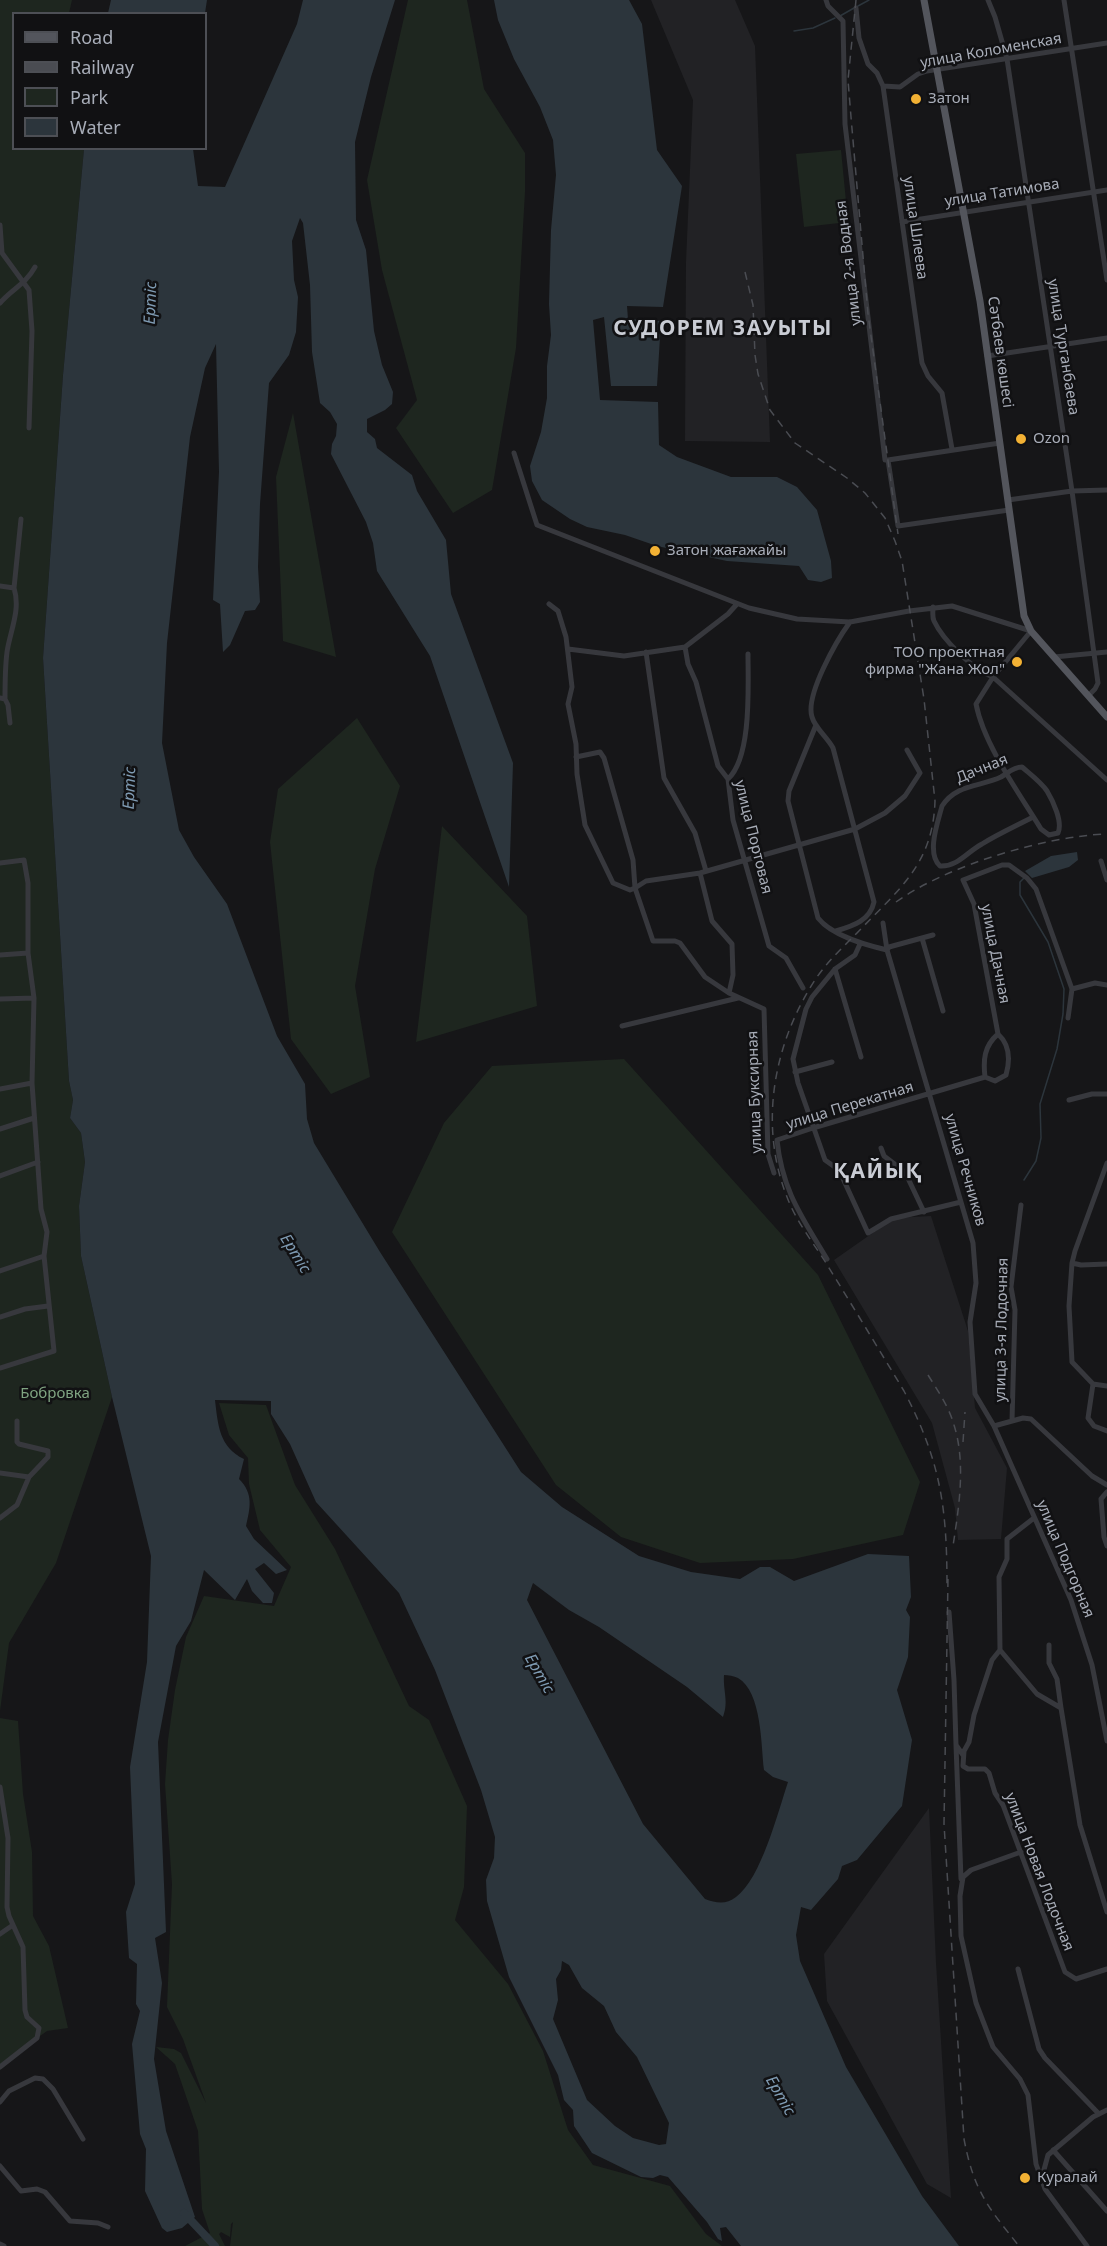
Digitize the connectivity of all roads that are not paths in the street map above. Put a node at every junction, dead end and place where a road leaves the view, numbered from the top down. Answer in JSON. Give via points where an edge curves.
{"nodes":[{"id":1,"x":826,"y":0,"type":"edge"},
{"id":2,"x":924,"y":0,"type":"edge"},
{"id":3,"x":988,"y":0,"type":"edge"},
{"id":4,"x":1065,"y":0,"type":"edge"},
{"id":5,"x":856,"y":8,"type":"dead end"},
{"id":6,"x":1107,"y":43,"type":"edge"},
{"id":7,"x":1072,"y":49,"type":"junction"},
{"id":8,"x":1007,"y":60,"type":"junction"},
{"id":9,"x":936,"y":70,"type":"junction"},
{"id":10,"x":883,"y":86,"type":"junction"},
{"id":11,"x":1107,"y":190,"type":"edge"},
{"id":12,"x":1095,"y":192,"type":"junction"},
{"id":13,"x":1029,"y":201,"type":"junction"},
{"id":14,"x":963,"y":211,"type":"junction"},
{"id":15,"x":902,"y":222,"type":"junction"},
{"id":16,"x":0,"y":225,"type":"edge"},
{"id":17,"x":35,"y":267,"type":"dead end"},
{"id":18,"x":1107,"y":280,"type":"edge"},
{"id":19,"x":25,"y":284,"type":"junction"},
{"id":20,"x":0,"y":303,"type":"edge"},
{"id":21,"x":1107,"y":338,"type":"edge"},
{"id":22,"x":1051,"y":346,"type":"junction"},
{"id":23,"x":987,"y":356,"type":"junction"},
{"id":24,"x":29,"y":428,"type":"dead end"},
{"id":25,"x":1000,"y":443,"type":"junction"},
{"id":26,"x":952,"y":449,"type":"junction"},
{"id":27,"x":514,"y":453,"type":"dead end"},
{"id":28,"x":888,"y":460,"type":"junction"},
{"id":29,"x":1107,"y":490,"type":"edge"},
{"id":30,"x":1072,"y":491,"type":"junction"},
{"id":31,"x":1008,"y":500,"type":"junction"},
{"id":32,"x":1009,"y":510,"type":"junction"},
{"id":33,"x":21,"y":519,"type":"dead end"},
{"id":34,"x":0,"y":586,"type":"edge"},
{"id":35,"x":14,"y":588,"type":"junction"},
{"id":36,"x":549,"y":604,"type":"dead end"},
{"id":37,"x":737,"y":604,"type":"junction"},
{"id":38,"x":933,"y":607,"type":"junction"},
{"id":39,"x":850,"y":622,"type":"junction"},
{"id":40,"x":1030,"y":631,"type":"junction"},
{"id":41,"x":0,"y":646,"type":"edge"},
{"id":42,"x":685,"y":647,"type":"junction"},
{"id":43,"x":568,"y":649,"type":"junction"},
{"id":44,"x":7,"y":651,"type":"junction"},
{"id":45,"x":646,"y":652,"type":"junction"},
{"id":46,"x":1107,"y":652,"type":"edge"},
{"id":47,"x":1094,"y":653,"type":"junction"},
{"id":48,"x":748,"y":654,"type":"dead end"},
{"id":49,"x":1054,"y":657,"type":"junction"},
{"id":50,"x":993,"y":676,"type":"junction"},
{"id":51,"x":1088,"y":696,"type":"junction"},
{"id":52,"x":2,"y":699,"type":"edge"},
{"id":53,"x":1107,"y":717,"type":"edge"},
{"id":54,"x":10,"y":723,"type":"dead end"},
{"id":55,"x":816,"y":726,"type":"junction"},
{"id":56,"x":907,"y":750,"type":"dead end"},
{"id":57,"x":576,"y":757,"type":"junction"},
{"id":58,"x":1007,"y":773,"type":"junction"},
{"id":59,"x":728,"y":779,"type":"junction"},
{"id":60,"x":1107,"y":780,"type":"edge"},
{"id":61,"x":1034,"y":817,"type":"junction"},
{"id":62,"x":855,"y":829,"type":"junction"},
{"id":63,"x":799,"y":844,"type":"junction"},
{"id":64,"x":744,"y":860,"type":"junction"},
{"id":65,"x":1101,"y":861,"type":"dead end"},
{"id":66,"x":0,"y":863,"type":"edge"},
{"id":67,"x":703,"y":872,"type":"junction"},
{"id":68,"x":1107,"y":879,"type":"edge"},
{"id":69,"x":635,"y":888,"type":"junction"},
{"id":70,"x":883,"y":923,"type":"dead end"},
{"id":71,"x":836,"y":931,"type":"junction"},
{"id":72,"x":933,"y":935,"type":"dead end"},
{"id":73,"x":922,"y":938,"type":"junction"},
{"id":74,"x":860,"y":944,"type":"junction"},
{"id":75,"x":887,"y":950,"type":"junction"},
{"id":76,"x":28,"y":953,"type":"junction"},
{"id":77,"x":0,"y":955,"type":"edge"},
{"id":78,"x":835,"y":969,"type":"junction"},
{"id":79,"x":1107,"y":985,"type":"edge"},
{"id":80,"x":803,"y":988,"type":"dead end"},
{"id":81,"x":1072,"y":989,"type":"junction"},
{"id":82,"x":729,"y":993,"type":"junction"},
{"id":83,"x":34,"y":998,"type":"junction"},
{"id":84,"x":738,"y":998,"type":"junction"},
{"id":85,"x":0,"y":999,"type":"edge"},
{"id":86,"x":943,"y":1011,"type":"dead end"},
{"id":87,"x":1068,"y":1018,"type":"dead end"},
{"id":88,"x":622,"y":1026,"type":"dead end"},
{"id":89,"x":998,"y":1034,"type":"junction"},
{"id":90,"x":861,"y":1057,"type":"dead end"},
{"id":91,"x":832,"y":1062,"type":"dead end"},
{"id":92,"x":795,"y":1072,"type":"junction"},
{"id":93,"x":985,"y":1077,"type":"junction"},
{"id":94,"x":32,"y":1083,"type":"junction"},
{"id":95,"x":0,"y":1089,"type":"edge"},
{"id":96,"x":930,"y":1094,"type":"junction"},
{"id":97,"x":1107,"y":1094,"type":"edge"},
{"id":98,"x":1069,"y":1100,"type":"dead end"},
{"id":99,"x":34,"y":1118,"type":"junction"},
{"id":100,"x":813,"y":1128,"type":"junction"},
{"id":101,"x":0,"y":1130,"type":"edge"},
{"id":102,"x":881,"y":1148,"type":"dead end"},
{"id":103,"x":38,"y":1162,"type":"junction"},
{"id":104,"x":1107,"y":1163,"type":"edge"},
{"id":105,"x":774,"y":1173,"type":"dead end"},
{"id":106,"x":0,"y":1176,"type":"edge"},
{"id":107,"x":961,"y":1202,"type":"junction"},
{"id":108,"x":1021,"y":1205,"type":"dead end"},
{"id":109,"x":924,"y":1212,"type":"junction"},
{"id":110,"x":44,"y":1256,"type":"junction"},
{"id":111,"x":827,"y":1259,"type":"dead end"},
{"id":112,"x":1072,"y":1263,"type":"junction"},
{"id":113,"x":1107,"y":1264,"type":"edge"},
{"id":114,"x":0,"y":1271,"type":"edge"},
{"id":115,"x":48,"y":1305,"type":"junction"},
{"id":116,"x":0,"y":1317,"type":"edge"},
{"id":117,"x":0,"y":1368,"type":"edge"},
{"id":118,"x":1093,"y":1384,"type":"junction"},
{"id":119,"x":1107,"y":1386,"type":"edge"},
{"id":120,"x":17,"y":1421,"type":"dead end"},
{"id":121,"x":1012,"y":1421,"type":"junction"},
{"id":122,"x":994,"y":1426,"type":"junction"},
{"id":123,"x":1107,"y":1431,"type":"edge"},
{"id":124,"x":0,"y":1473,"type":"edge"},
{"id":125,"x":29,"y":1477,"type":"junction"},
{"id":126,"x":1107,"y":1485,"type":"edge"},
{"id":127,"x":1107,"y":1492,"type":"edge"},
{"id":128,"x":0,"y":1518,"type":"edge"},
{"id":129,"x":1034,"y":1518,"type":"junction"},
{"id":130,"x":1107,"y":1546,"type":"edge"},
{"id":131,"x":949,"y":1612,"type":"dead end"},
{"id":132,"x":1049,"y":1646,"type":"dead end"},
{"id":133,"x":1000,"y":1650,"type":"junction"},
{"id":134,"x":1060,"y":1708,"type":"junction"},
{"id":135,"x":1107,"y":1742,"type":"edge"},
{"id":136,"x":956,"y":1744,"type":"junction"},
{"id":137,"x":963,"y":1755,"type":"junction"},
{"id":138,"x":0,"y":1787,"type":"edge"},
{"id":139,"x":3,"y":1819,"type":"edge"},
{"id":140,"x":1021,"y":1852,"type":"junction"},
{"id":141,"x":961,"y":1881,"type":"junction"},
{"id":142,"x":1107,"y":1912,"type":"edge"},
{"id":143,"x":13,"y":1925,"type":"junction"},
{"id":144,"x":0,"y":1934,"type":"edge"},
{"id":145,"x":1018,"y":1969,"type":"dead end"},
{"id":146,"x":1107,"y":1969,"type":"edge"},
{"id":147,"x":0,"y":2067,"type":"edge"},
{"id":148,"x":0,"y":2102,"type":"edge"},
{"id":149,"x":1107,"y":2110,"type":"edge"},
{"id":150,"x":1099,"y":2114,"type":"junction"},
{"id":151,"x":83,"y":2139,"type":"dead end"},
{"id":152,"x":1053,"y":2150,"type":"junction"},
{"id":153,"x":0,"y":2166,"type":"edge"},
{"id":154,"x":1041,"y":2178,"type":"junction"},
{"id":155,"x":1107,"y":2211,"type":"edge"},
{"id":156,"x":108,"y":2227,"type":"dead end"},
{"id":157,"x":1087,"y":2246,"type":"edge"}],
"edges":[{"from":1,"to":28,"type":"street","name":"улица 2-я Водная","via":[[843,21],[845,123]]},
{"from":2,"to":9,"type":"main road","name":"Сәтбаев көшесі"},
{"from":3,"to":8,"type":"street","name":"улица Турганбаева"},
{"from":4,"to":7,"type":"street"},
{"from":5,"to":10,"type":"street","name":"улица Шлеева","via":[[859,38],[868,64]]},
{"from":6,"to":7,"type":"street","name":"улица Коломенская"},
{"from":7,"to":8,"type":"street","name":"улица Коломенская"},
{"from":7,"to":12,"type":"street"},
{"from":8,"to":9,"type":"street","name":"улица Коломенская"},
{"from":8,"to":13,"type":"street","name":"улица Турганбаева"},
{"from":9,"to":10,"type":"street","name":"улица Коломенская","via":[[921,72],[900,87]]},
{"from":9,"to":14,"type":"main road","name":"Сәтбаев көшесі"},
{"from":10,"to":15,"type":"street","name":"улица Шлеева"},
{"from":11,"to":12,"type":"street","name":"улица Татимова"},
{"from":12,"to":13,"type":"street","name":"улица Татимова"},
{"from":12,"to":18,"type":"street"},
{"from":13,"to":14,"type":"street","name":"улица Татимова"},
{"from":13,"to":22,"type":"street","name":"улица Турганбаева"},
{"from":14,"to":15,"type":"street","name":"улица Татимова"},
{"from":14,"to":23,"type":"main road","name":"Сәтбаев көшесі"},
{"from":15,"to":26,"type":"street","name":"улица Шлеева","via":[[922,363],[942,393]]},
{"from":16,"to":19,"type":"street","via":[[2,253]]},
{"from":17,"to":19,"type":"street"},
{"from":19,"to":20,"type":"street","via":[[10,291]]},
{"from":19,"to":24,"type":"street","via":[[29,290],[32,331]]},
{"from":21,"to":22,"type":"street"},
{"from":22,"to":23,"type":"street"},
{"from":22,"to":30,"type":"street","name":"улица Турганбаева"},
{"from":23,"to":25,"type":"main road","name":"Сәтбаев көшесі"},
{"from":25,"to":26,"type":"street"},
{"from":25,"to":31,"type":"main road","name":"Сәтбаев көшесі"},
{"from":26,"to":28,"type":"street"},
{"from":27,"to":37,"type":"street","via":[[537,525]]},
{"from":28,"to":32,"type":"street","name":"улица 2-я Водная","via":[[898,525]]},
{"from":29,"to":30,"type":"street"},
{"from":30,"to":31,"type":"street"},
{"from":30,"to":47,"type":"street","name":"улица Турганбаева"},
{"from":31,"to":32,"type":"main road","name":"Сәтбаев көшесі"},
{"from":32,"to":40,"type":"main road","name":"Сәтбаев көшесі","via":[[1024,616]]},
{"from":33,"to":35,"type":"street"},
{"from":34,"to":35,"type":"street"},
{"from":35,"to":44,"type":"street","via":[[18,608]]},
{"from":36,"to":43,"type":"street","via":[[558,611]]},
{"from":37,"to":39,"type":"street","via":[[797,619]]},
{"from":37,"to":42,"type":"street"},
{"from":38,"to":39,"type":"street"},
{"from":38,"to":40,"type":"street","via":[[952,606]]},
{"from":38,"to":50,"type":"street","via":[[933,619],[953,648]]},
{"from":39,"to":55,"type":"street","via":[[835,643],[817,686],[811,711]]},
{"from":40,"to":49,"type":"main road","name":"Сәтбаев көшесі"},
{"from":40,"to":50,"type":"street"},
{"from":41,"to":44,"type":"street"},
{"from":42,"to":45,"type":"street"},
{"from":42,"to":59,"type":"street","name":"улица Портовая","via":[[718,766]]},
{"from":43,"to":45,"type":"street","via":[[611,656]]},
{"from":43,"to":57,"type":"street","via":[[572,687],[568,704]]},
{"from":44,"to":52,"type":"street"},
{"from":45,"to":67,"type":"street","via":[[664,778],[695,833]]},
{"from":46,"to":47,"type":"street"},
{"from":47,"to":49,"type":"street"},
{"from":47,"to":51,"type":"street","name":"улица Турганбаева","via":[[1098,682]]},
{"from":48,"to":59,"type":"street","via":[[748,722],[737,770]]},
{"from":49,"to":51,"type":"main road","name":"Сәтбаев көшесі"},
{"from":50,"to":58,"type":"street","via":[[976,704],[980,722]]},
{"from":50,"to":60,"type":"street"},
{"from":51,"to":53,"type":"main road","name":"Сәтбаев көшесі"},
{"from":52,"to":54,"type":"street","via":[[8,705]]},
{"from":55,"to":62,"type":"street","via":[[833,748]]},
{"from":55,"to":63,"type":"street","via":[[789,791]]},
{"from":56,"to":62,"type":"street","via":[[919,777],[885,813]]},
{"from":57,"to":69,"type":"street","via":[[585,825],[613,883],[630,890]]},
{"from":57,"to":69,"type":"street","via":[[600,752],[604,758],[633,860]]},
{"from":58,"to":61,"type":"street"},
{"from":58,"to":61,"type":"street","name":"Дачная","via":[[1022,767],[1047,791],[1060,830],[1053,835],[1044,833]]},
{"from":58,"to":61,"type":"street","name":"Дачная","via":[[967,787],[945,800],[933,850],[937,863],[949,865],[966,857],[981,844]]},
{"from":59,"to":64,"type":"street","name":"улица Портовая"},
{"from":62,"to":63,"type":"street"},
{"from":62,"to":71,"type":"street","via":[[874,902],[867,917]]},
{"from":63,"to":64,"type":"street"},
{"from":63,"to":71,"type":"street","via":[[818,918]]},
{"from":64,"to":67,"type":"street"},
{"from":64,"to":80,"type":"street","name":"улица Портовая","via":[[769,946],[786,958]]},
{"from":65,"to":68,"type":"street"},
{"from":66,"to":76,"type":"street","via":[[24,860]]},
{"from":67,"to":69,"type":"street","via":[[646,881]]},
{"from":67,"to":82,"type":"street","via":[[712,921],[732,944]]},
{"from":69,"to":82,"type":"street","via":[[653,941],[680,943],[705,977]]},
{"from":70,"to":75,"type":"street","name":"улица Речников"},
{"from":71,"to":74,"type":"street"},
{"from":72,"to":73,"type":"street"},
{"from":73,"to":75,"type":"street"},
{"from":73,"to":86,"type":"street"},
{"from":74,"to":75,"type":"street"},
{"from":74,"to":78,"type":"street","via":[[855,955]]},
{"from":75,"to":96,"type":"street","name":"улица Речников"},
{"from":76,"to":77,"type":"street"},
{"from":76,"to":83,"type":"street"},
{"from":78,"to":90,"type":"street"},
{"from":78,"to":92,"type":"street","via":[[806,1009],[793,1053]]},
{"from":79,"to":81,"type":"street","via":[[1095,983]]},
{"from":81,"to":87,"type":"street"},
{"from":81,"to":89,"type":"street","name":"улица Дачная","via":[[1041,899],[1027,878],[1017,869],[1002,865],[963,880],[974,904]]},
{"from":82,"to":84,"type":"street"},
{"from":83,"to":85,"type":"street"},
{"from":83,"to":94,"type":"street"},
{"from":84,"to":88,"type":"street"},
{"from":84,"to":105,"type":"street","name":"улица Буксирная","via":[[764,1010],[768,1154]]},
{"from":89,"to":93,"type":"street","via":[[987,1046]]},
{"from":89,"to":93,"type":"street","name":"улица Дачная","via":[[1007,1047],[1006,1075],[995,1081]]},
{"from":91,"to":92,"type":"street"},
{"from":92,"to":100,"type":"street"},
{"from":93,"to":96,"type":"street","name":"улица Перекатная"},
{"from":94,"to":95,"type":"street"},
{"from":94,"to":99,"type":"street"},
{"from":96,"to":100,"type":"street","name":"улица Перекатная"},
{"from":96,"to":107,"type":"street","name":"улица Речников"},
{"from":97,"to":98,"type":"street"},
{"from":99,"to":101,"type":"street"},
{"from":99,"to":103,"type":"street"},
{"from":100,"to":109,"type":"street","via":[[825,1160],[839,1170],[868,1233],[891,1219]]},
{"from":100,"to":111,"type":"street","name":"улица Перекатная","via":[[777,1140],[778,1150],[785,1184]]},
{"from":102,"to":109,"type":"street","via":[[884,1156],[905,1172]]},
{"from":103,"to":106,"type":"street"},
{"from":103,"to":110,"type":"street","via":[[41,1209],[47,1232]]},
{"from":104,"to":112,"type":"street"},
{"from":107,"to":109,"type":"street"},
{"from":107,"to":122,"type":"street","name":"улица Речников","via":[[975,1257],[970,1322],[975,1394]]},
{"from":108,"to":121,"type":"street","name":"улица 3-я Лодочная","via":[[1011,1287],[1015,1302]]},
{"from":110,"to":114,"type":"street"},
{"from":110,"to":115,"type":"street"},
{"from":112,"to":113,"type":"street"},
{"from":112,"to":118,"type":"street","via":[[1071,1358]]},
{"from":115,"to":116,"type":"street"},
{"from":115,"to":117,"type":"street","via":[[54,1351]]},
{"from":118,"to":119,"type":"street"},
{"from":118,"to":123,"type":"street","via":[[1088,1418],[1094,1426]]},
{"from":120,"to":125,"type":"street","via":[[17,1442],[48,1452],[48,1457]]},
{"from":121,"to":122,"type":"street","name":"улица 3-я Лодочная"},
{"from":121,"to":126,"type":"street","name":"улица 3-я Лодочная","via":[[1035,1421],[1092,1476]]},
{"from":122,"to":129,"type":"street","name":"улица Подгорная"},
{"from":124,"to":125,"type":"street"},
{"from":125,"to":128,"type":"street","via":[[17,1506]]},
{"from":127,"to":130,"type":"street","via":[[1101,1499]]},
{"from":129,"to":133,"type":"street","via":[[1007,1539],[1007,1559],[999,1577]]},
{"from":129,"to":135,"type":"street","name":"улица Подгорная","via":[[1085,1640]]},
{"from":131,"to":136,"type":"street"},
{"from":132,"to":134,"type":"street"},
{"from":133,"to":134,"type":"street","via":[[1037,1694]]},
{"from":133,"to":137,"type":"street","via":[[982,1688]]},
{"from":134,"to":142,"type":"street","via":[[1080,1825]]},
{"from":136,"to":137,"type":"street"},
{"from":136,"to":141,"type":"street"},
{"from":137,"to":140,"type":"street","name":"улица Новая Лодочная","via":[[964,1767],[989,1773]]},
{"from":138,"to":139,"type":"street"},
{"from":139,"to":143,"type":"street","via":[[8,1838],[7,1907]]},
{"from":140,"to":141,"type":"street","via":[[971,1870]]},
{"from":140,"to":146,"type":"street","name":"улица Новая Лодочная","via":[[1065,1972],[1076,1978]]},
{"from":141,"to":154,"type":"street","via":[[960,1929],[976,2003],[993,2047],[1028,2095]]},
{"from":143,"to":144,"type":"street"},
{"from":143,"to":147,"type":"street","via":[[23,1947],[27,2018],[39,2028],[37,2038]]},
{"from":145,"to":150,"type":"street","via":[[1039,2049]]},
{"from":148,"to":151,"type":"street","via":[[9,2091],[35,2078],[43,2079],[51,2085]]},
{"from":149,"to":150,"type":"street"},
{"from":150,"to":152,"type":"street"},
{"from":152,"to":154,"type":"street","via":[[1044,2163]]},
{"from":152,"to":155,"type":"street"},
{"from":153,"to":156,"type":"street","via":[[21,2191],[45,2192],[70,2221]]},
{"from":154,"to":157,"type":"street"}]}
